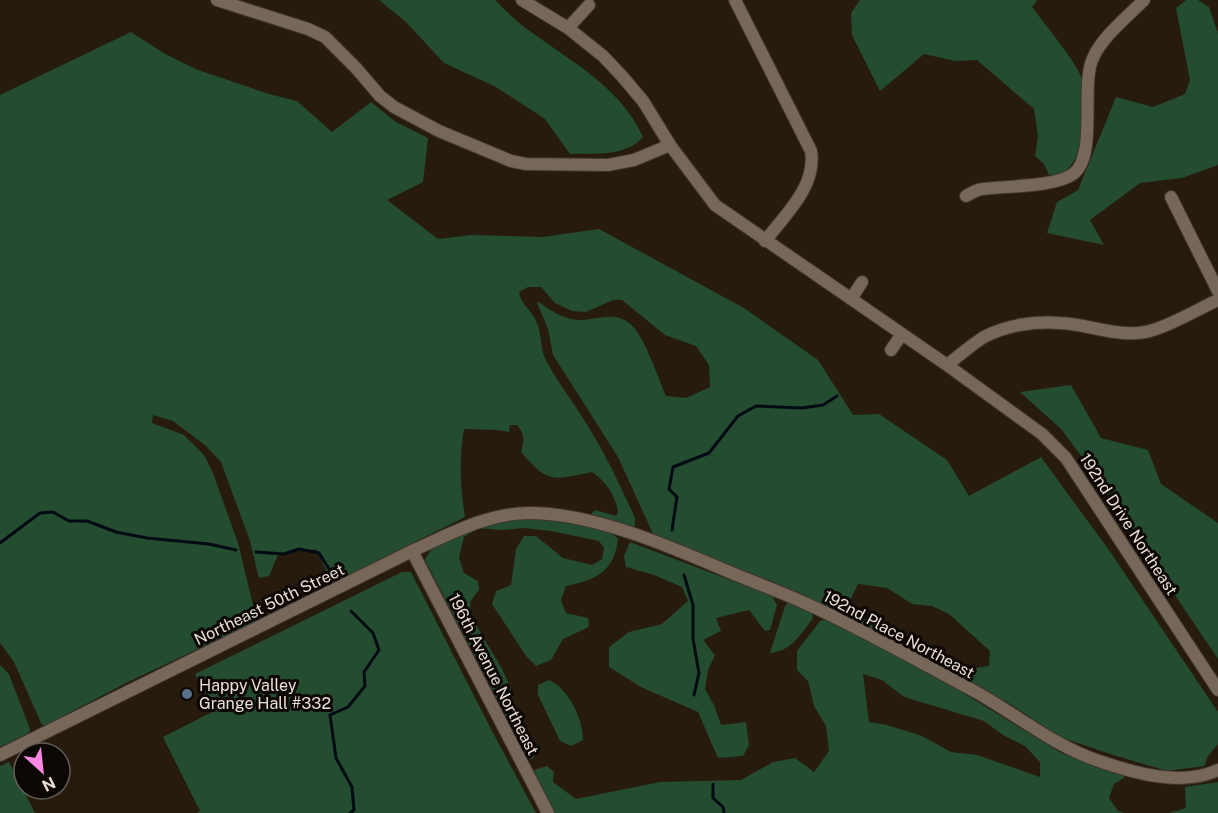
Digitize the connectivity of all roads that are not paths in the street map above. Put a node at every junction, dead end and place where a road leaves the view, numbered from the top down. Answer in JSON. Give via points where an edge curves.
{"nodes":[{"id":1,"x":217,"y":0,"type":"edge"},
{"id":2,"x":522,"y":0,"type":"edge"},
{"id":3,"x":735,"y":0,"type":"edge"},
{"id":4,"x":1144,"y":0,"type":"edge"},
{"id":5,"x":589,"y":5,"type":"dead end"},
{"id":6,"x":568,"y":28,"type":"junction"},
{"id":7,"x":670,"y":145,"type":"junction"},
{"id":8,"x":966,"y":196,"type":"dead end"},
{"id":9,"x":1171,"y":197,"type":"dead end"},
{"id":10,"x":765,"y":241,"type":"junction"},
{"id":11,"x":862,"y":282,"type":"dead end"},
{"id":12,"x":1218,"y":291,"type":"edge"},
{"id":13,"x":851,"y":299,"type":"junction"},
{"id":14,"x":1218,"y":300,"type":"edge"},
{"id":15,"x":902,"y":334,"type":"junction"},
{"id":16,"x":891,"y":350,"type":"dead end"},
{"id":17,"x":947,"y":365,"type":"junction"},
{"id":18,"x":560,"y":515,"type":"joint"},
{"id":19,"x":412,"y":551,"type":"junction"},
{"id":20,"x":1218,"y":690,"type":"edge"},
{"id":21,"x":0,"y":755,"type":"edge"},
{"id":22,"x":1218,"y":770,"type":"edge"},
{"id":23,"x":548,"y":813,"type":"edge"}],
"edges":[{"from":1,"to":7,"type":"street","via":[[325,37],[394,107],[511,161],[608,165],[634,160]]},
{"from":2,"to":6,"type":"street","name":"192nd Drive Northeast"},
{"from":3,"to":10,"type":"street","via":[[811,151],[812,169],[807,186]]},
{"from":4,"to":8,"type":"street","via":[[1092,59],[1085,150],[1077,171],[1062,180],[981,189]]},
{"from":5,"to":6,"type":"street"},
{"from":6,"to":7,"type":"street","name":"192nd Drive Northeast","via":[[621,75],[643,101]]},
{"from":7,"to":10,"type":"street","name":"192nd Drive Northeast","via":[[715,205]]},
{"from":9,"to":12,"type":"street"},
{"from":10,"to":13,"type":"street","name":"192nd Drive Northeast"},
{"from":11,"to":13,"type":"street"},
{"from":13,"to":15,"type":"street","name":"192nd Drive Northeast"},
{"from":14,"to":17,"type":"street","via":[[1139,333],[1061,323],[1024,324],[984,337]]},
{"from":15,"to":16,"type":"street"},
{"from":15,"to":17,"type":"street","name":"192nd Drive Northeast"},
{"from":17,"to":20,"type":"street","name":"192nd Drive Northeast","via":[[1042,434],[1066,458]]},
{"from":18,"to":19,"type":"street","name":"Northeast 50th Street","via":[[530,513],[477,522]]},
{"from":18,"to":22,"type":"street","name":"192nd Place Northeast","via":[[686,554],[806,604],[978,693],[1064,746],[1097,760],[1181,778]]},
{"from":19,"to":21,"type":"street","name":"Northeast 50th Street"},
{"from":19,"to":23,"type":"street","name":"196th Avenue Northeast"}]}
